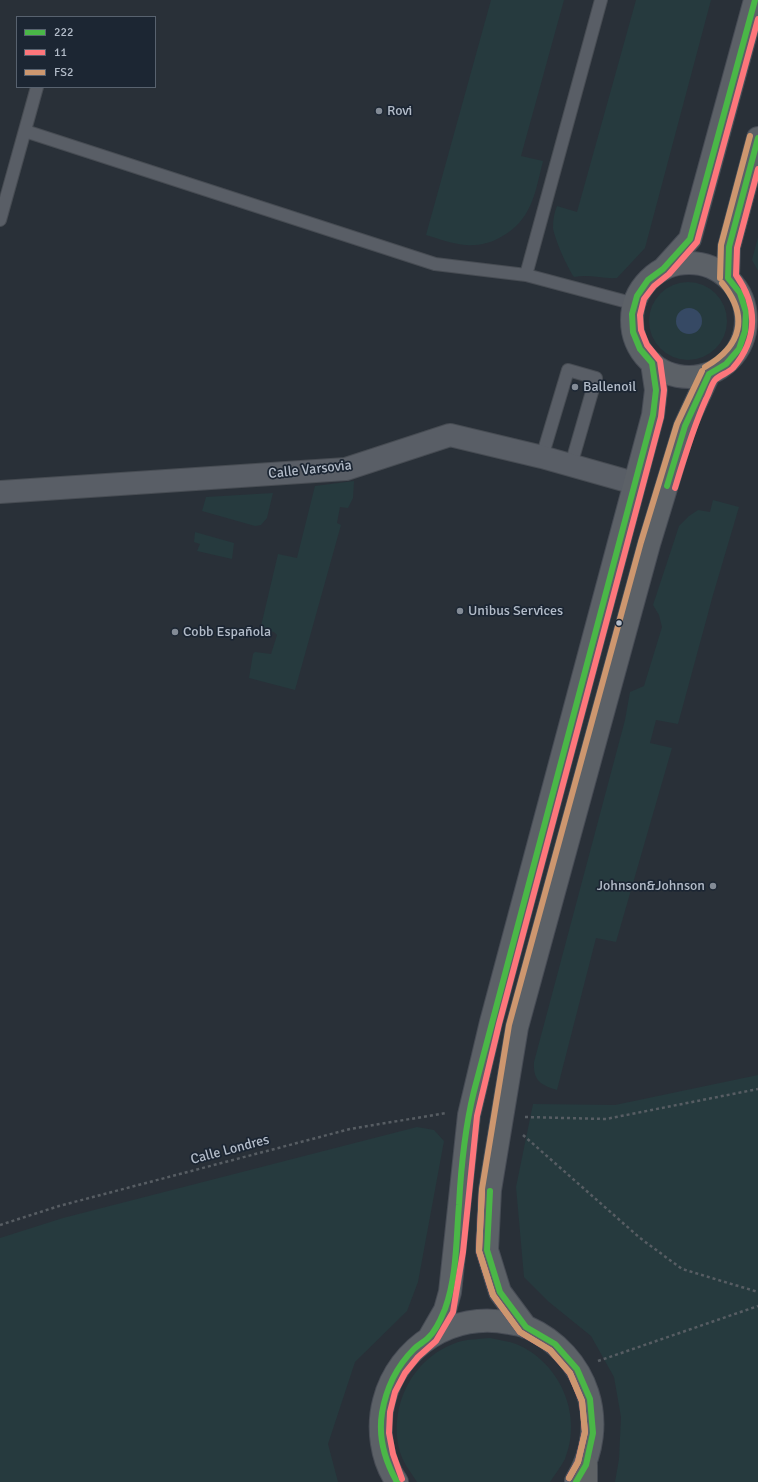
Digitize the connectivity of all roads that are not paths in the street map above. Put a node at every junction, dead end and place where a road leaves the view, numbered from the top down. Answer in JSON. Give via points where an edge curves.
{"nodes":[{"id":1,"x":601,"y":0,"type":"edge"},
{"id":2,"x":755,"y":0,"type":"edge"},
{"id":3,"x":37,"y":88,"type":"edge"},
{"id":4,"x":25,"y":131,"type":"junction"},
{"id":5,"x":758,"y":138,"type":"edge"},
{"id":6,"x":0,"y":220,"type":"edge"},
{"id":7,"x":663,"y":269,"type":"junction"},
{"id":8,"x":526,"y":275,"type":"junction"},
{"id":9,"x":728,"y":278,"type":"junction"},
{"id":10,"x":635,"y":304,"type":"junction"},
{"id":11,"x":652,"y":363,"type":"junction"},
{"id":12,"x":709,"y":374,"type":"junction"},
{"id":13,"x":542,"y":457,"type":"junction"},
{"id":14,"x":571,"y":465,"type":"junction"},
{"id":15,"x":634,"y":483,"type":"junction"},
{"id":16,"x":0,"y":492,"type":"edge"},
{"id":17,"x":526,"y":1327,"type":"junction"},
{"id":18,"x":430,"y":1336,"type":"junction"},
{"id":19,"x":583,"y":1476,"type":"edge"},
{"id":20,"x":395,"y":1480,"type":"edge"}],
"edges":[{"from":1,"to":8,"type":"lane"},
{"from":2,"to":7,"type":"main road","via":[[690,239]]},
{"from":3,"to":4,"type":"lane"},
{"from":4,"to":6,"type":"lane"},
{"from":4,"to":8,"type":"lane","via":[[434,264]]},
{"from":5,"to":9,"type":"main road","via":[[729,247]]},
{"from":7,"to":9,"type":"main road","via":[[679,264],[697,263],[714,268]]},
{"from":7,"to":10,"type":"main road","via":[[648,280]]},
{"from":8,"to":10,"type":"lane"},
{"from":9,"to":12,"type":"main road","via":[[740,293],[746,312],[746,331],[738,349],[726,364]]},
{"from":10,"to":11,"type":"main road","via":[[632,314],[633,332],[640,349]]},
{"from":11,"to":12,"type":"main road","via":[[664,372],[679,376]]},
{"from":11,"to":15,"type":"main road","via":[[656,390],[653,415]]},
{"from":12,"to":17,"type":"main road","via":[[685,426],[649,544],[517,1027],[490,1190],[487,1250],[500,1292]]},
{"from":13,"to":14,"type":"street","name":"Calle Varsovia"},
{"from":13,"to":14,"type":"lane","via":[[568,370],[596,378]]},
{"from":13,"to":16,"type":"street","name":"Calle Varsovia","via":[[450,435],[346,469]]},
{"from":14,"to":15,"type":"street","name":"Calle Varsovia"},
{"from":15,"to":18,"type":"main road","via":[[493,1014],[469,1115],[450,1292],[445,1310]]},
{"from":17,"to":18,"type":"main road","via":[[493,1320],[460,1323]]},
{"from":17,"to":19,"type":"main road","via":[[555,1344],[577,1369],[590,1400],[593,1433]]},
{"from":18,"to":20,"type":"main road","via":[[412,1350],[398,1368],[383,1403],[381,1434],[385,1456]]}]}
